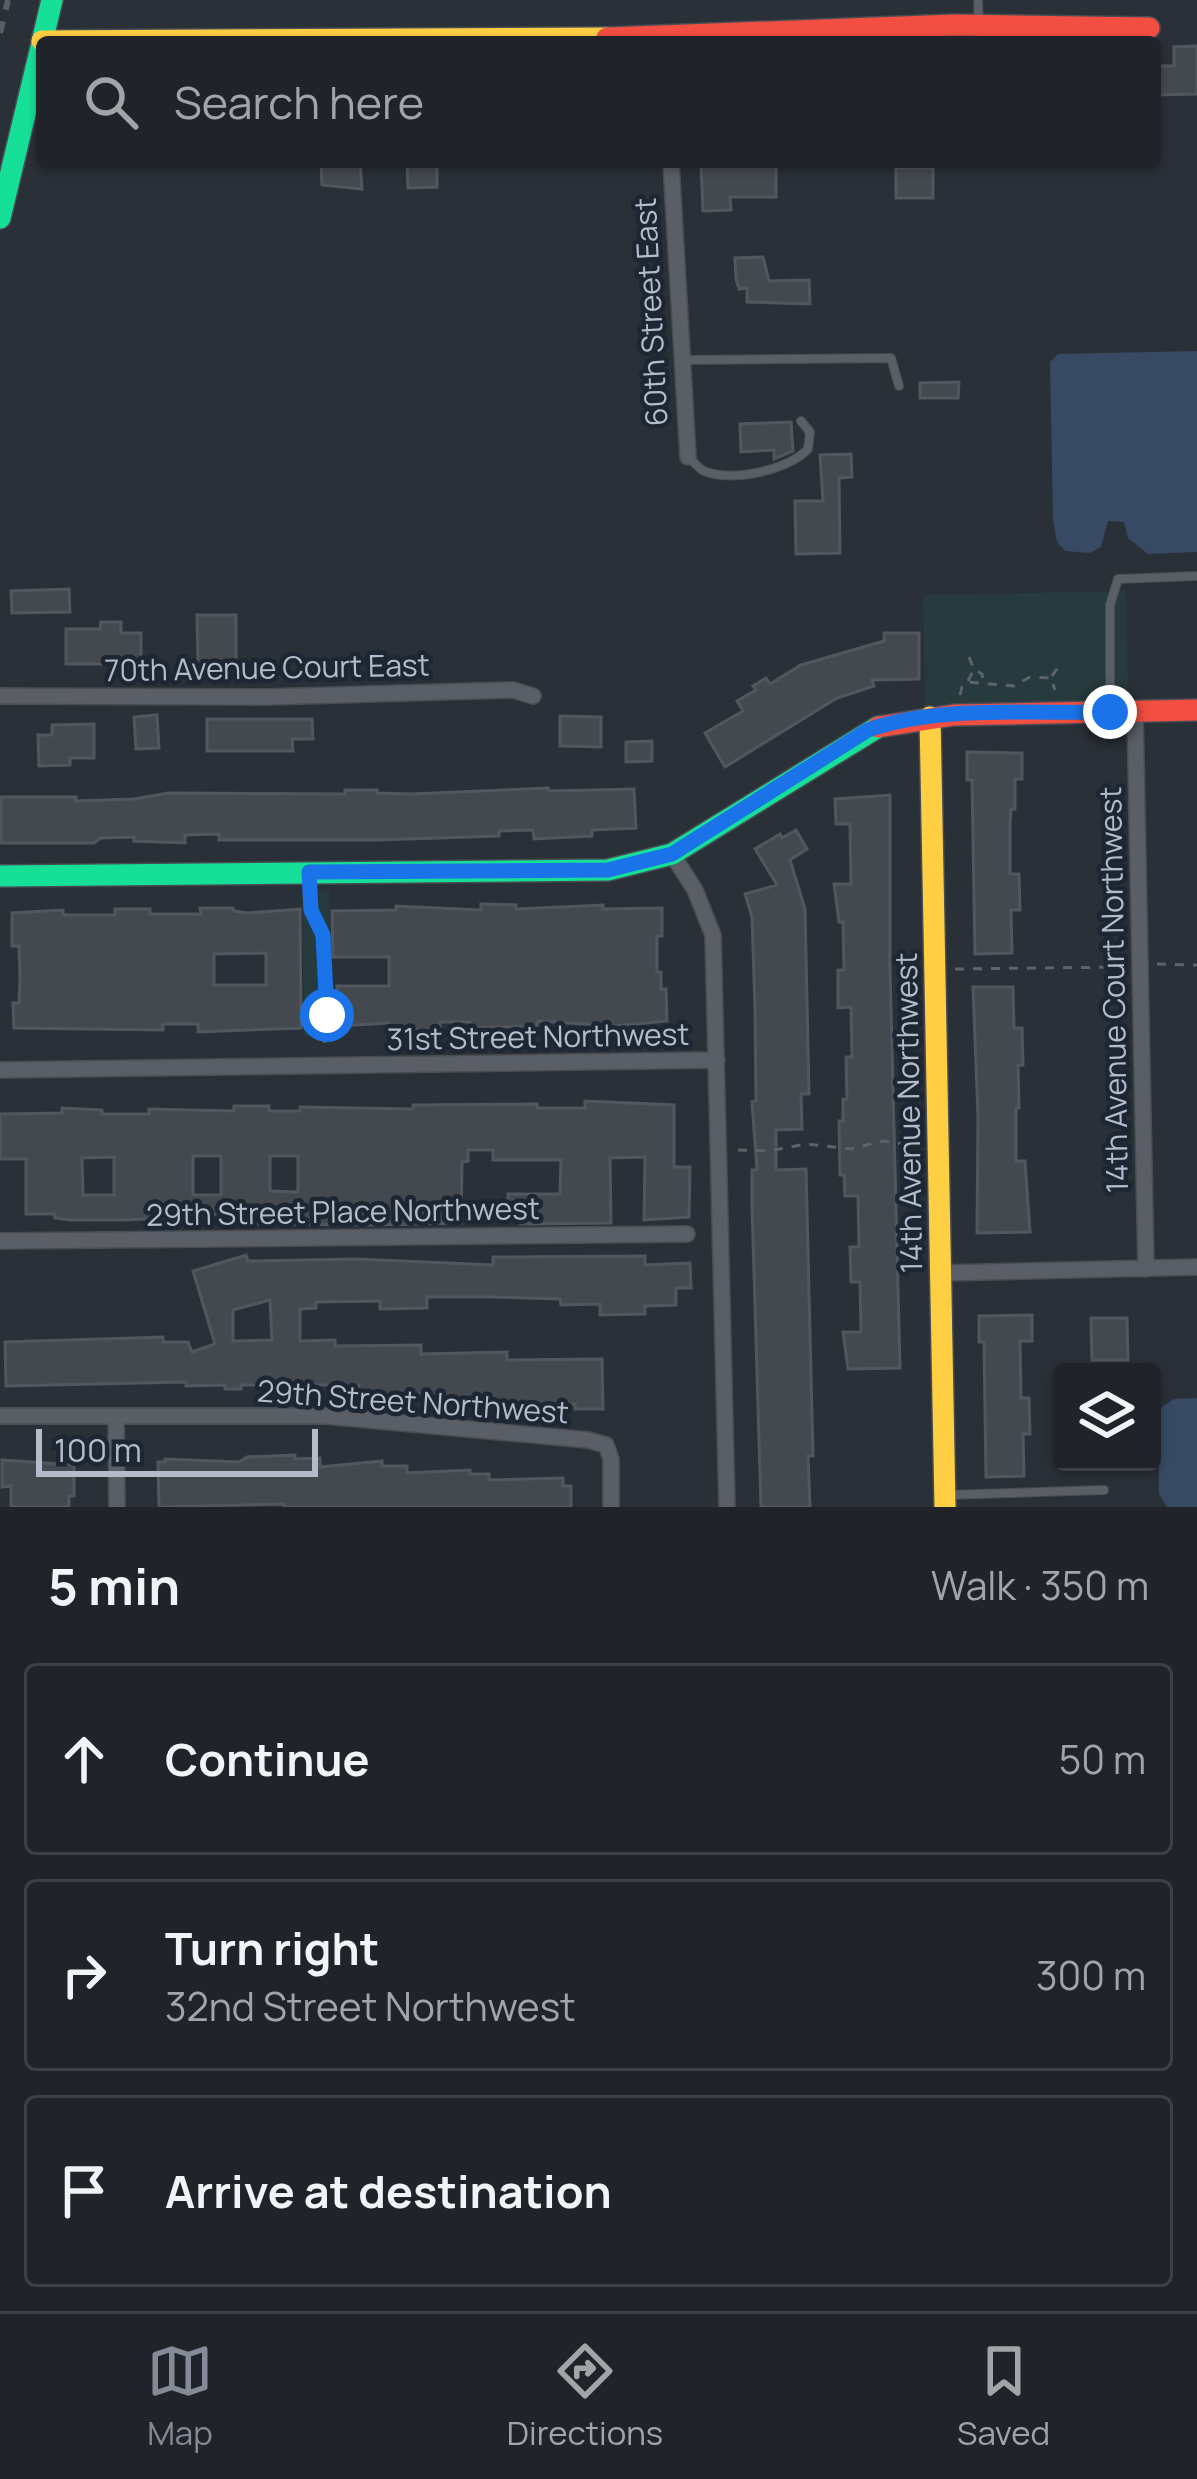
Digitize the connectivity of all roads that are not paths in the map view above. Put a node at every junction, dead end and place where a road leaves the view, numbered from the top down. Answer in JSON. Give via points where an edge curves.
{"nodes":[{"id":1,"x":52,"y":0,"type":"edge"},
{"id":2,"x":978,"y":0,"type":"edge"},
{"id":3,"x":979,"y":26,"type":"junction"},
{"id":4,"x":1149,"y":28,"type":"dead end"},
{"id":5,"x":43,"y":36,"type":"edge"},
{"id":6,"x":754,"y":36,"type":"edge"},
{"id":7,"x":36,"y":67,"type":"edge"},
{"id":8,"x":671,"y":168,"type":"edge"},
{"id":9,"x":0,"y":218,"type":"edge"},
{"id":10,"x":682,"y":360,"type":"junction"},
{"id":11,"x":898,"y":386,"type":"dead end"},
{"id":12,"x":801,"y":421,"type":"dead end"},
{"id":13,"x":688,"y":458,"type":"joint"},
{"id":14,"x":1197,"y":576,"type":"edge"},
{"id":15,"x":533,"y":695,"type":"dead end"},
{"id":16,"x":0,"y":696,"type":"edge"},
{"id":17,"x":1197,"y":710,"type":"edge"},
{"id":18,"x":1135,"y":711,"type":"junction"},
{"id":19,"x":1110,"y":712,"type":"junction"},
{"id":20,"x":931,"y":717,"type":"junction"},
{"id":21,"x":672,"y":854,"type":"junction"},
{"id":22,"x":0,"y":876,"type":"edge"},
{"id":23,"x":716,"y":1060,"type":"junction"},
{"id":24,"x":0,"y":1070,"type":"edge"},
{"id":25,"x":687,"y":1234,"type":"dead end"},
{"id":26,"x":0,"y":1241,"type":"edge"},
{"id":27,"x":1146,"y":1268,"type":"junction"},
{"id":28,"x":1197,"y":1268,"type":"edge"},
{"id":29,"x":941,"y":1273,"type":"junction"},
{"id":30,"x":0,"y":1416,"type":"edge"},
{"id":31,"x":116,"y":1416,"type":"junction"},
{"id":32,"x":1105,"y":1490,"type":"dead end"},
{"id":33,"x":944,"y":1501,"type":"edge"},
{"id":34,"x":116,"y":1507,"type":"edge"},
{"id":35,"x":611,"y":1507,"type":"edge"},
{"id":36,"x":727,"y":1507,"type":"edge"}],
"edges":[{"from":1,"to":5,"type":"street"},
{"from":2,"to":3,"type":"lane"},
{"from":3,"to":4,"type":"street"},
{"from":3,"to":6,"type":"street"},
{"from":7,"to":9,"type":"street"},
{"from":8,"to":10,"type":"street","name":"60th Street East"},
{"from":10,"to":11,"type":"lane","via":[[891,358]]},
{"from":10,"to":13,"type":"street","name":"60th Street East"},
{"from":12,"to":13,"type":"lane","via":[[810,432],[808,449],[788,466],[723,474]]},
{"from":14,"to":19,"type":"lane","via":[[1118,579],[1110,605]]},
{"from":15,"to":16,"type":"street","name":"70th Avenue Court East"},
{"from":17,"to":18,"type":"street"},
{"from":18,"to":19,"type":"street"},
{"from":18,"to":27,"type":"street","name":"14th Avenue Court Northwest"},
{"from":19,"to":20,"type":"street"},
{"from":20,"to":21,"type":"street","via":[[868,730]]},
{"from":20,"to":29,"type":"street","name":"14th Avenue Northwest"},
{"from":21,"to":22,"type":"street","via":[[608,870]]},
{"from":21,"to":23,"type":"street","via":[[713,935]]},
{"from":23,"to":24,"type":"street","name":"31st Street Northwest"},
{"from":23,"to":36,"type":"street"},
{"from":25,"to":26,"type":"street","name":"29th Street Place Northwest"},
{"from":27,"to":28,"type":"street"},
{"from":27,"to":29,"type":"street"},
{"from":29,"to":33,"type":"street","name":"14th Avenue Northwest"},
{"from":30,"to":31,"type":"street","name":"29th Street Northwest"},
{"from":31,"to":34,"type":"street"},
{"from":31,"to":35,"type":"street","name":"29th Street Northwest","via":[[325,1416],[606,1445]]},
{"from":32,"to":33,"type":"lane"}]}
